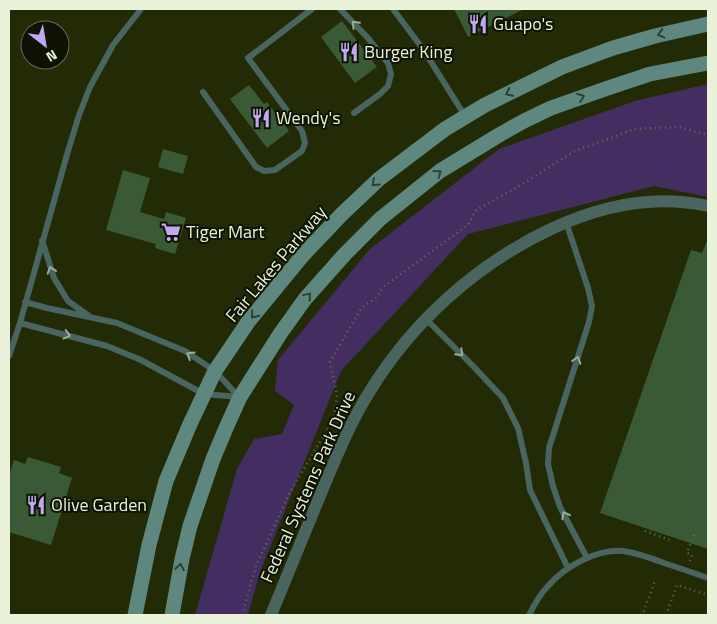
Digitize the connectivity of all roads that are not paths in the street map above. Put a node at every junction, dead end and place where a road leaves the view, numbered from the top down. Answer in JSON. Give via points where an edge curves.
{"nodes":[{"id":1,"x":141,"y":9,"type":"edge"},
{"id":2,"x":312,"y":9,"type":"edge"},
{"id":3,"x":340,"y":9,"type":"edge"},
{"id":4,"x":393,"y":9,"type":"edge"},
{"id":5,"x":708,"y":24,"type":"edge"},
{"id":6,"x":708,"y":63,"type":"edge"},
{"id":7,"x":203,"y":92,"type":"dead end"},
{"id":8,"x":354,"y":113,"type":"dead end"},
{"id":9,"x":465,"y":116,"type":"junction"},
{"id":10,"x":708,"y":206,"type":"edge"},
{"id":11,"x":566,"y":222,"type":"junction"},
{"id":12,"x":42,"y":240,"type":"junction"},
{"id":13,"x":26,"y":302,"type":"junction"},
{"id":14,"x":92,"y":318,"type":"junction"},
{"id":15,"x":426,"y":319,"type":"junction"},
{"id":16,"x":20,"y":323,"type":"junction"},
{"id":17,"x":9,"y":356,"type":"edge"},
{"id":18,"x":215,"y":371,"type":"junction"},
{"id":19,"x":204,"y":394,"type":"junction"},
{"id":20,"x":240,"y":397,"type":"junction"},
{"id":21,"x":587,"y":558,"type":"junction"},
{"id":22,"x":568,"y":568,"type":"junction"},
{"id":23,"x":708,"y":578,"type":"edge"},
{"id":24,"x":135,"y":615,"type":"edge"},
{"id":25,"x":172,"y":615,"type":"edge"},
{"id":26,"x":272,"y":615,"type":"edge"},
{"id":27,"x":529,"y":615,"type":"edge"}],
"edges":[{"from":1,"to":12,"type":"lane","via":[[113,45],[90,87]]},
{"from":2,"to":7,"type":"lane","via":[[248,58],[302,131],[305,143],[302,151],[275,170],[264,171],[256,167]]},
{"from":8,"to":3,"type":"lane","one_way":true,"via":[[388,86],[391,74],[388,63]]},
{"from":4,"to":9,"type":"lane","via":[[423,48]]},
{"from":5,"to":9,"type":"main road","name":"Fair Lakes Parkway","one_way":true,"via":[[613,48],[562,67]]},
{"from":20,"to":6,"type":"main road","one_way":true,"via":[[305,299],[344,254],[380,219],[440,171],[551,108],[650,74]]},
{"from":9,"to":18,"type":"main road","name":"Fair Lakes Parkway","one_way":true,"via":[[379,178],[342,214],[248,322]]},
{"from":10,"to":11,"type":"street","name":"Federal Systems Park Drive","via":[[638,202],[591,212]]},
{"from":11,"to":15,"type":"street","name":"Federal Systems Park Drive","via":[[504,255],[478,273]]},
{"from":21,"to":11,"type":"lane","one_way":true,"via":[[560,507],[548,464],[549,448],[592,306]]},
{"from":12,"to":13,"type":"lane"},
{"from":14,"to":12,"type":"lane","one_way":true,"via":[[68,302],[54,278]]},
{"from":13,"to":14,"type":"lane"},
{"from":13,"to":16,"type":"lane"},
{"from":18,"to":14,"type":"lane","one_way":true,"via":[[185,351],[117,323]]},
{"from":15,"to":22,"type":"lane","one_way":true,"via":[[503,398],[518,428],[530,490]]},
{"from":15,"to":26,"type":"street","name":"Federal Systems Park Drive","via":[[388,364],[355,418]]},
{"from":16,"to":17,"type":"lane"},
{"from":16,"to":19,"type":"lane","one_way":true,"via":[[107,346],[141,360]]},
{"from":18,"to":19,"type":"main road","name":"Fair Lakes Parkway"},
{"from":18,"to":20,"type":"lane"},
{"from":19,"to":20,"type":"lane"},
{"from":19,"to":24,"type":"main road","name":"Fair Lakes Parkway","via":[[166,481]]},
{"from":25,"to":20,"type":"main road","one_way":true,"via":[[190,526],[213,459]]},
{"from":21,"to":22,"type":"lane"},
{"from":21,"to":23,"type":"lane","via":[[622,551]]},
{"from":22,"to":27,"type":"lane","via":[[548,585]]}]}
